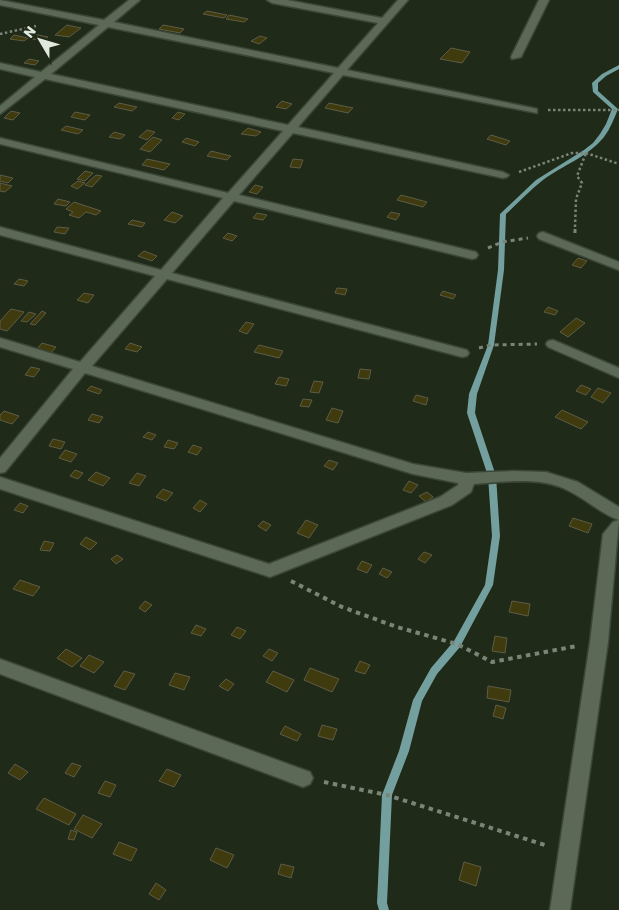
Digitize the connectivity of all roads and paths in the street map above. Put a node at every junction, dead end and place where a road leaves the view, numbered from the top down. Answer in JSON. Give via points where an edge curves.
{"nodes":[{"id":1,"x":134,"y":0,"type":"edge"},
{"id":2,"x":272,"y":0,"type":"edge"},
{"id":3,"x":403,"y":0,"type":"edge"},
{"id":4,"x":544,"y":0,"type":"edge"},
{"id":5,"x":0,"y":2,"type":"edge"},
{"id":6,"x":384,"y":21,"type":"junction"},
{"id":7,"x":106,"y":24,"type":"junction"},
{"id":8,"x":516,"y":57,"type":"dead end"},
{"id":9,"x":0,"y":66,"type":"edge"},
{"id":10,"x":342,"y":71,"type":"junction"},
{"id":11,"x":43,"y":76,"type":"junction"},
{"id":12,"x":619,"y":110,"type":"edge"},
{"id":13,"x":0,"y":111,"type":"edge"},
{"id":14,"x":532,"y":111,"type":"joint"},
{"id":15,"x":292,"y":130,"type":"junction"},
{"id":16,"x":0,"y":141,"type":"edge"},
{"id":17,"x":586,"y":153,"type":"junction"},
{"id":18,"x":619,"y":164,"type":"edge"},
{"id":19,"x":504,"y":175,"type":"joint"},
{"id":20,"x":231,"y":196,"type":"junction"},
{"id":21,"x":0,"y":231,"type":"edge"},
{"id":22,"x":543,"y":236,"type":"joint"},
{"id":23,"x":575,"y":248,"type":"junction"},
{"id":24,"x":472,"y":255,"type":"joint"},
{"id":25,"x":619,"y":266,"type":"edge"},
{"id":26,"x":165,"y":275,"type":"junction"},
{"id":27,"x":0,"y":342,"type":"edge"},
{"id":28,"x":553,"y":344,"type":"joint"},
{"id":29,"x":462,"y":353,"type":"joint"},
{"id":30,"x":82,"y":368,"type":"junction"},
{"id":31,"x":619,"y":373,"type":"edge"},
{"id":32,"x":0,"y":468,"type":"edge"},
{"id":33,"x":466,"y":479,"type":"junction"},
{"id":34,"x":0,"y":483,"type":"edge"},
{"id":35,"x":619,"y":514,"type":"edge"},
{"id":36,"x":619,"y":526,"type":"edge"},
{"id":37,"x":270,"y":571,"type":"junction"},
{"id":38,"x":599,"y":642,"type":"junction"},
{"id":39,"x":0,"y":666,"type":"edge"},
{"id":40,"x":303,"y":778,"type":"joint"},
{"id":41,"x":568,"y":853,"type":"junction"},
{"id":42,"x":560,"y":910,"type":"edge"}],
"edges":[{"from":1,"to":7,"type":"street"},
{"from":2,"to":6,"type":"street"},
{"from":3,"to":6,"type":"street"},
{"from":4,"to":8,"type":"street"},
{"from":5,"to":7,"type":"street"},
{"from":6,"to":10,"type":"street"},
{"from":7,"to":10,"type":"street"},
{"from":7,"to":11,"type":"street"},
{"from":9,"to":11,"type":"street"},
{"from":10,"to":14,"type":"street"},
{"from":10,"to":15,"type":"street"},
{"from":11,"to":13,"type":"street"},
{"from":11,"to":15,"type":"street"},
{"from":12,"to":14,"type":"path"},
{"from":15,"to":19,"type":"street"},
{"from":15,"to":20,"type":"street"},
{"from":16,"to":20,"type":"street"},
{"from":17,"to":18,"type":"path"},
{"from":17,"to":19,"type":"path","via":[[560,156]]},
{"from":17,"to":23,"type":"path","via":[[578,176],[582,183],[576,199]]},
{"from":20,"to":24,"type":"street"},
{"from":20,"to":26,"type":"street"},
{"from":21,"to":26,"type":"street"},
{"from":22,"to":23,"type":"street"},
{"from":22,"to":24,"type":"path","via":[[502,242]]},
{"from":23,"to":25,"type":"street"},
{"from":26,"to":29,"type":"street"},
{"from":26,"to":30,"type":"street"},
{"from":27,"to":30,"type":"street"},
{"from":28,"to":29,"type":"path","via":[[491,345]]},
{"from":28,"to":31,"type":"street"},
{"from":30,"to":32,"type":"street"},
{"from":30,"to":33,"type":"street","via":[[413,469]]},
{"from":33,"to":35,"type":"street","via":[[546,478],[573,486]]},
{"from":33,"to":37,"type":"street","via":[[466,488],[446,502]]},
{"from":34,"to":37,"type":"street"},
{"from":36,"to":38,"type":"street","via":[[611,534]]},
{"from":37,"to":38,"type":"path","via":[[342,607],[457,644],[492,662]]},
{"from":38,"to":41,"type":"street"},
{"from":39,"to":40,"type":"street"},
{"from":40,"to":41,"type":"path","via":[[387,794]]},
{"from":41,"to":42,"type":"street"}]}
